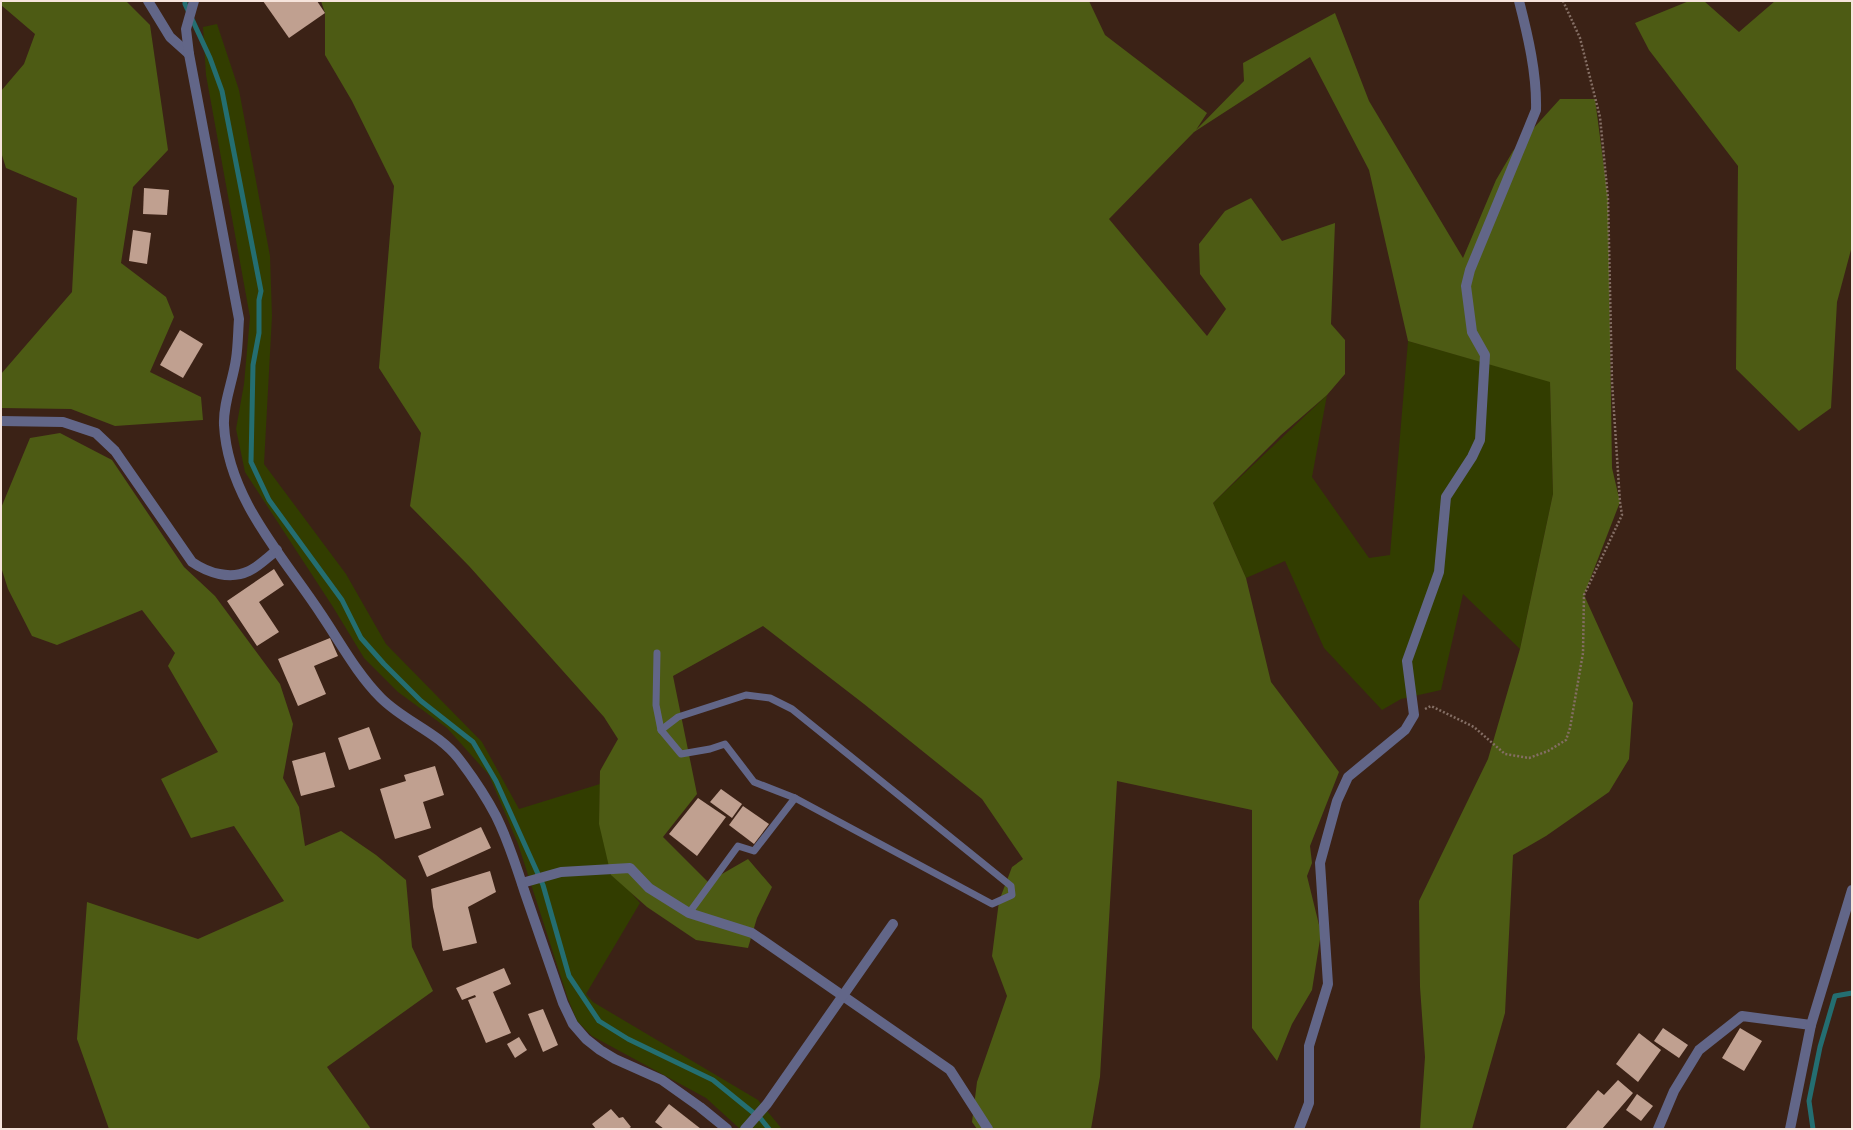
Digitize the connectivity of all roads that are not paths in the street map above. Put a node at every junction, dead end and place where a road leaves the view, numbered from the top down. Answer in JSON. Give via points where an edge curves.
{"nodes":[{"id":1,"x":148,"y":1,"type":"edge"},
{"id":2,"x":194,"y":1,"type":"edge"},
{"id":3,"x":1519,"y":1,"type":"edge"},
{"id":4,"x":189,"y":54,"type":"junction"},
{"id":5,"x":1,"y":421,"type":"edge"},
{"id":6,"x":276,"y":550,"type":"junction"},
{"id":7,"x":657,"y":653,"type":"dead end"},
{"id":8,"x":662,"y":730,"type":"junction"},
{"id":9,"x":795,"y":798,"type":"junction"},
{"id":10,"x":522,"y":883,"type":"junction"},
{"id":11,"x":1852,"y":890,"type":"edge"},
{"id":12,"x":689,"y":912,"type":"junction"},
{"id":13,"x":893,"y":924,"type":"dead end"},
{"id":14,"x":842,"y":994,"type":"junction"},
{"id":15,"x":1811,"y":1025,"type":"junction"},
{"id":16,"x":727,"y":1129,"type":"edge"},
{"id":17,"x":745,"y":1129,"type":"edge"},
{"id":18,"x":988,"y":1129,"type":"edge"},
{"id":19,"x":1298,"y":1129,"type":"edge"},
{"id":20,"x":1658,"y":1129,"type":"edge"},
{"id":21,"x":1790,"y":1129,"type":"edge"}],
"edges":[{"from":1,"to":4,"type":"street","via":[[170,37]]},
{"from":2,"to":4,"type":"street","via":[[186,29]]},
{"from":3,"to":19,"type":"street","via":[[1537,91],[1536,110],[1470,270],[1466,286],[1472,332],[1485,355],[1480,440],[1446,497],[1439,572],[1407,661],[1414,715],[1405,730],[1348,777],[1337,802],[1320,863],[1328,984],[1309,1046],[1309,1103]]},
{"from":4,"to":6,"type":"street","via":[[239,319],[236,358],[224,425],[232,468],[240,489]]},
{"from":5,"to":6,"type":"street","via":[[63,422],[96,433],[118,456],[192,562],[204,570],[229,576],[249,571]]},
{"from":6,"to":10,"type":"street","via":[[302,584],[364,680],[387,703],[444,743],[458,758],[496,815]]},
{"from":7,"to":8,"type":"lane","via":[[656,705]]},
{"from":8,"to":9,"type":"lane","via":[[681,754],[726,744],[754,782]]},
{"from":8,"to":9,"type":"lane","via":[[678,717],[746,695],[770,698],[792,709],[1005,881],[1011,886],[1012,895],[992,904]]},
{"from":9,"to":12,"type":"lane","via":[[754,851],[738,846]]},
{"from":10,"to":12,"type":"street","via":[[561,872],[630,868],[649,888]]},
{"from":10,"to":16,"type":"street","via":[[563,1003],[573,1024],[600,1050],[662,1080]]},
{"from":11,"to":15,"type":"street"},
{"from":12,"to":14,"type":"street","via":[[752,933]]},
{"from":13,"to":14,"type":"street"},
{"from":14,"to":17,"type":"street","via":[[767,1104]]},
{"from":14,"to":18,"type":"street","via":[[950,1070]]},
{"from":15,"to":20,"type":"street","via":[[1742,1016],[1699,1050],[1674,1090]]},
{"from":15,"to":21,"type":"street"}]}
